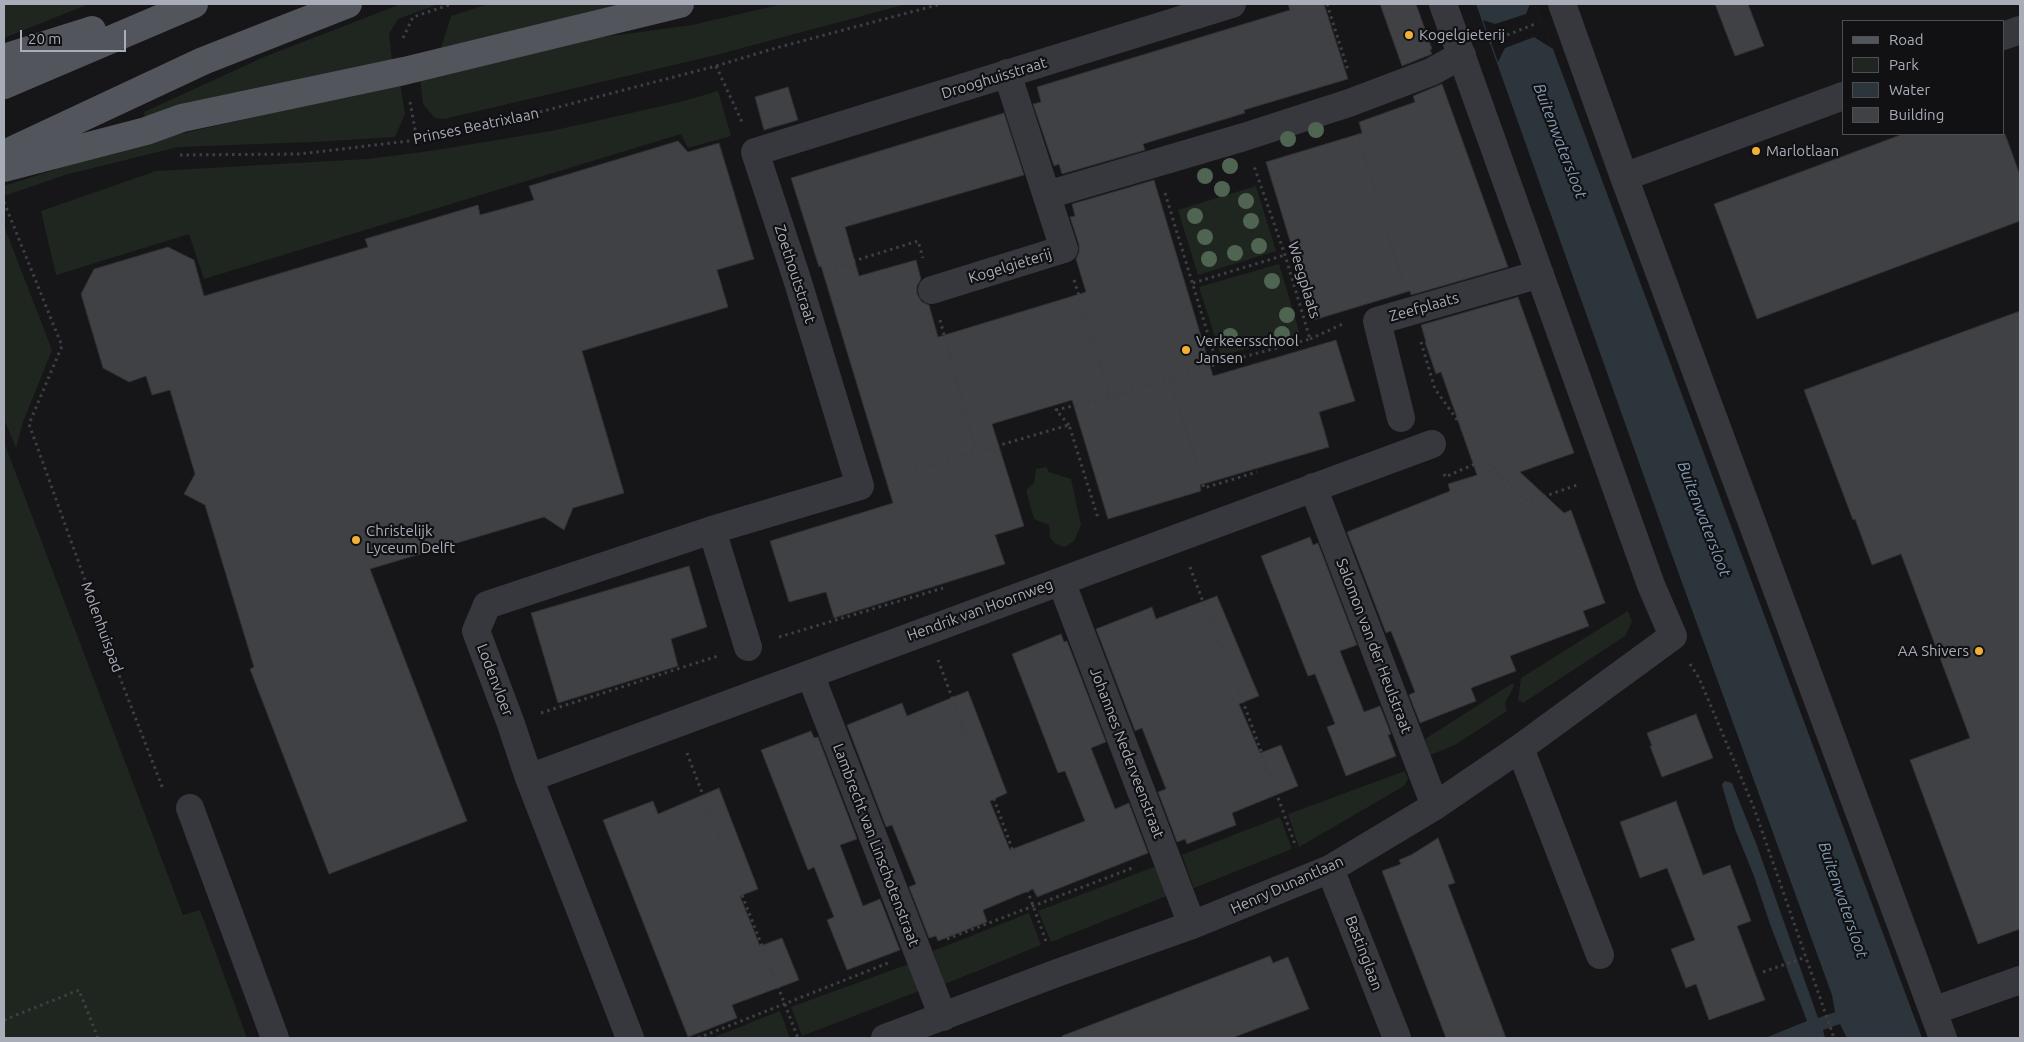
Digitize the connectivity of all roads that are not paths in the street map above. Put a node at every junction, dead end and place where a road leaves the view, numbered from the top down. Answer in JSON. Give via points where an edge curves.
{"nodes":[{"id":1,"x":177,"y":4,"type":"edge"},
{"id":2,"x":194,"y":4,"type":"edge"},
{"id":3,"x":348,"y":4,"type":"edge"},
{"id":4,"x":680,"y":4,"type":"edge"},
{"id":5,"x":1232,"y":4,"type":"edge"},
{"id":6,"x":1443,"y":4,"type":"edge"},
{"id":7,"x":1562,"y":4,"type":"edge"},
{"id":8,"x":2020,"y":30,"type":"edge"},
{"id":9,"x":2004,"y":36,"type":"edge"},
{"id":10,"x":1473,"y":49,"type":"junction"},
{"id":11,"x":4,"y":58,"type":"edge"},
{"id":12,"x":1007,"y":73,"type":"junction"},
{"id":13,"x":4,"y":85,"type":"edge"},
{"id":14,"x":1842,"y":96,"type":"edge"},
{"id":15,"x":755,"y":152,"type":"joint"},
{"id":16,"x":4,"y":154,"type":"edge"},
{"id":17,"x":4,"y":168,"type":"edge"},
{"id":18,"x":1624,"y":178,"type":"junction"},
{"id":19,"x":1047,"y":195,"type":"junction"},
{"id":20,"x":1540,"y":274,"type":"junction"},
{"id":21,"x":932,"y":290,"type":"dead end"},
{"id":22,"x":1401,"y":418,"type":"dead end"},
{"id":23,"x":1432,"y":444,"type":"dead end"},
{"id":24,"x":860,"y":486,"type":"joint"},
{"id":25,"x":1313,"y":487,"type":"junction"},
{"id":26,"x":712,"y":530,"type":"junction"},
{"id":27,"x":1061,"y":581,"type":"junction"},
{"id":28,"x":748,"y":647,"type":"road end"},
{"id":29,"x":810,"y":674,"type":"junction"},
{"id":30,"x":1520,"y":748,"type":"junction"},
{"id":31,"x":528,"y":778,"type":"junction"},
{"id":32,"x":1435,"y":806,"type":"junction"},
{"id":33,"x":190,"y":808,"type":"road end"},
{"id":34,"x":1319,"y":874,"type":"junction"},
{"id":35,"x":1192,"y":925,"type":"junction"},
{"id":36,"x":1600,"y":955,"type":"dead end"},
{"id":37,"x":2020,"y":980,"type":"edge"},
{"id":38,"x":1933,"y":1011,"type":"junction"},
{"id":39,"x":943,"y":1017,"type":"junction"},
{"id":40,"x":275,"y":1038,"type":"edge"},
{"id":41,"x":630,"y":1038,"type":"edge"},
{"id":42,"x":886,"y":1038,"type":"edge"},
{"id":43,"x":1397,"y":1038,"type":"edge"},
{"id":44,"x":1943,"y":1038,"type":"edge"}],
"edges":[{"from":1,"to":11,"type":"main road"},
{"from":2,"to":13,"type":"main road"},
{"from":3,"to":16,"type":"main road","via":[[203,61]]},
{"from":4,"to":17,"type":"main road","via":[[404,71],[182,118]]},
{"from":5,"to":12,"type":"street","name":"Drooghuisstraat"},
{"from":6,"to":10,"type":"street"},
{"from":7,"to":18,"type":"street"},
{"from":8,"to":9,"type":"street"},
{"from":10,"to":19,"type":"street","via":[[1431,72],[1353,101]]},
{"from":10,"to":20,"type":"street"},
{"from":12,"to":15,"type":"street","name":"Drooghuisstraat"},
{"from":12,"to":19,"type":"street","name":"Kogelgieterij"},
{"from":14,"to":18,"type":"street"},
{"from":15,"to":24,"type":"street","name":"Zoethoutstraat"},
{"from":18,"to":38,"type":"street"},
{"from":19,"to":21,"type":"street","name":"Kogelgieterij","via":[[1064,249]]},
{"from":20,"to":22,"type":"street","name":"Zeefplaats","via":[[1377,321]]},
{"from":20,"to":30,"type":"street","name":"Henry Dunantlaan","via":[[1651,585],[1673,636]]},
{"from":23,"to":25,"type":"street","name":"Hendrik van Hoornweg"},
{"from":24,"to":26,"type":"street","name":"Lodenvloer"},
{"from":25,"to":27,"type":"street","name":"Hendrik van Hoornweg"},
{"from":25,"to":32,"type":"street","name":"Salomon van der Heulstraat"},
{"from":26,"to":28,"type":"street"},
{"from":26,"to":31,"type":"street","name":"Lodenvloer","via":[[488,605],[476,631],[512,724]]},
{"from":27,"to":29,"type":"street","name":"Hendrik van Hoornweg"},
{"from":27,"to":35,"type":"street","name":"Johannes Nederveenstraat"},
{"from":29,"to":31,"type":"street","name":"Hendrik van Hoornweg"},
{"from":29,"to":39,"type":"street","name":"Lambrecht van Linschotenstraat"},
{"from":30,"to":32,"type":"street","name":"Henry Dunantlaan"},
{"from":30,"to":36,"type":"street"},
{"from":31,"to":41,"type":"street","name":"Lodenvloer"},
{"from":32,"to":34,"type":"street","name":"Henry Dunantlaan"},
{"from":33,"to":40,"type":"street"},
{"from":34,"to":35,"type":"street","name":"Henry Dunantlaan"},
{"from":34,"to":43,"type":"street","name":"Bastinglaan"},
{"from":35,"to":39,"type":"street","name":"Henry Dunantlaan"},
{"from":37,"to":38,"type":"street"},
{"from":38,"to":44,"type":"street"},
{"from":39,"to":42,"type":"street","name":"Henry Dunantlaan"}]}
